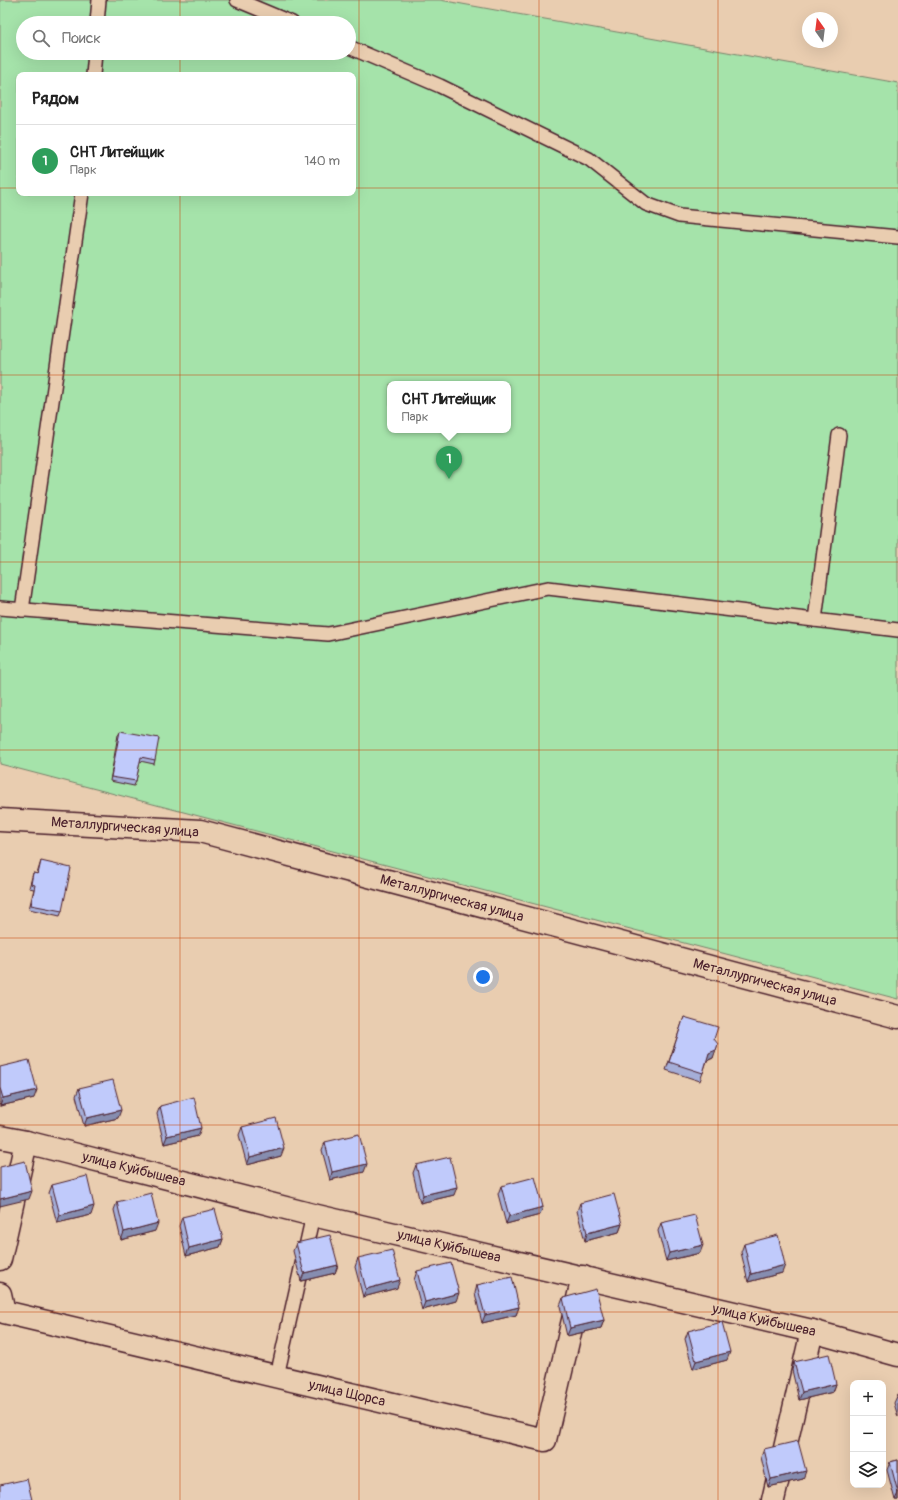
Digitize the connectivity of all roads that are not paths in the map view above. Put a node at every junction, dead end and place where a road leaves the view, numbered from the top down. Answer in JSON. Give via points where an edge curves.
{"nodes":[{"id":1,"x":99,"y":0,"type":"edge"},
{"id":2,"x":237,"y":0,"type":"edge"},
{"id":3,"x":98,"y":16,"type":"edge"},
{"id":4,"x":275,"y":16,"type":"edge"},
{"id":5,"x":356,"y":50,"type":"edge"},
{"id":6,"x":94,"y":60,"type":"edge"},
{"id":7,"x":93,"y":72,"type":"edge"},
{"id":8,"x":82,"y":196,"type":"edge"},
{"id":9,"x":898,"y":237,"type":"edge"},
{"id":10,"x":839,"y":435,"type":"dead end"},
{"id":11,"x":0,"y":608,"type":"edge"},
{"id":12,"x":22,"y":610,"type":"junction"},
{"id":13,"x":815,"y":620,"type":"junction"},
{"id":14,"x":898,"y":630,"type":"edge"},
{"id":15,"x":0,"y":820,"type":"edge"},
{"id":16,"x":898,"y":1017,"type":"edge"},
{"id":17,"x":0,"y":1137,"type":"edge"},
{"id":18,"x":26,"y":1142,"type":"junction"},
{"id":19,"x":313,"y":1215,"type":"junction"},
{"id":20,"x":0,"y":1259,"type":"edge"},
{"id":21,"x":583,"y":1277,"type":"junction"},
{"id":22,"x":0,"y":1294,"type":"edge"},
{"id":23,"x":812,"y":1330,"type":"junction"},
{"id":24,"x":898,"y":1355,"type":"edge"},
{"id":25,"x":277,"y":1376,"type":"junction"},
{"id":26,"x":773,"y":1500,"type":"edge"}],
"edges":[{"from":1,"to":3,"type":"lane"},
{"from":2,"to":4,"type":"lane"},
{"from":5,"to":9,"type":"lane","via":[[440,86],[589,159],[646,204],[679,216]]},
{"from":6,"to":7,"type":"lane"},
{"from":8,"to":12,"type":"lane"},
{"from":10,"to":13,"type":"lane"},
{"from":11,"to":12,"type":"lane"},
{"from":12,"to":13,"type":"lane","via":[[328,634],[548,588]]},
{"from":13,"to":14,"type":"lane"},
{"from":15,"to":16,"type":"street","name":"Металлургическая улица","via":[[200,831]]},
{"from":17,"to":18,"type":"street","name":"улица Куйбышева"},
{"from":18,"to":19,"type":"street","name":"улица Куйбышева"},
{"from":18,"to":20,"type":"street"},
{"from":19,"to":21,"type":"street","name":"улица Куйбышева"},
{"from":19,"to":25,"type":"lane"},
{"from":21,"to":23,"type":"street","name":"улица Куйбышева"},
{"from":21,"to":25,"type":"street","name":"улица Щорса","via":[[545,1440]]},
{"from":22,"to":25,"type":"street","name":"улица Щорса","via":[[4,1312]]},
{"from":23,"to":24,"type":"street","name":"улица Куйбышева"},
{"from":23,"to":26,"type":"street"}]}
